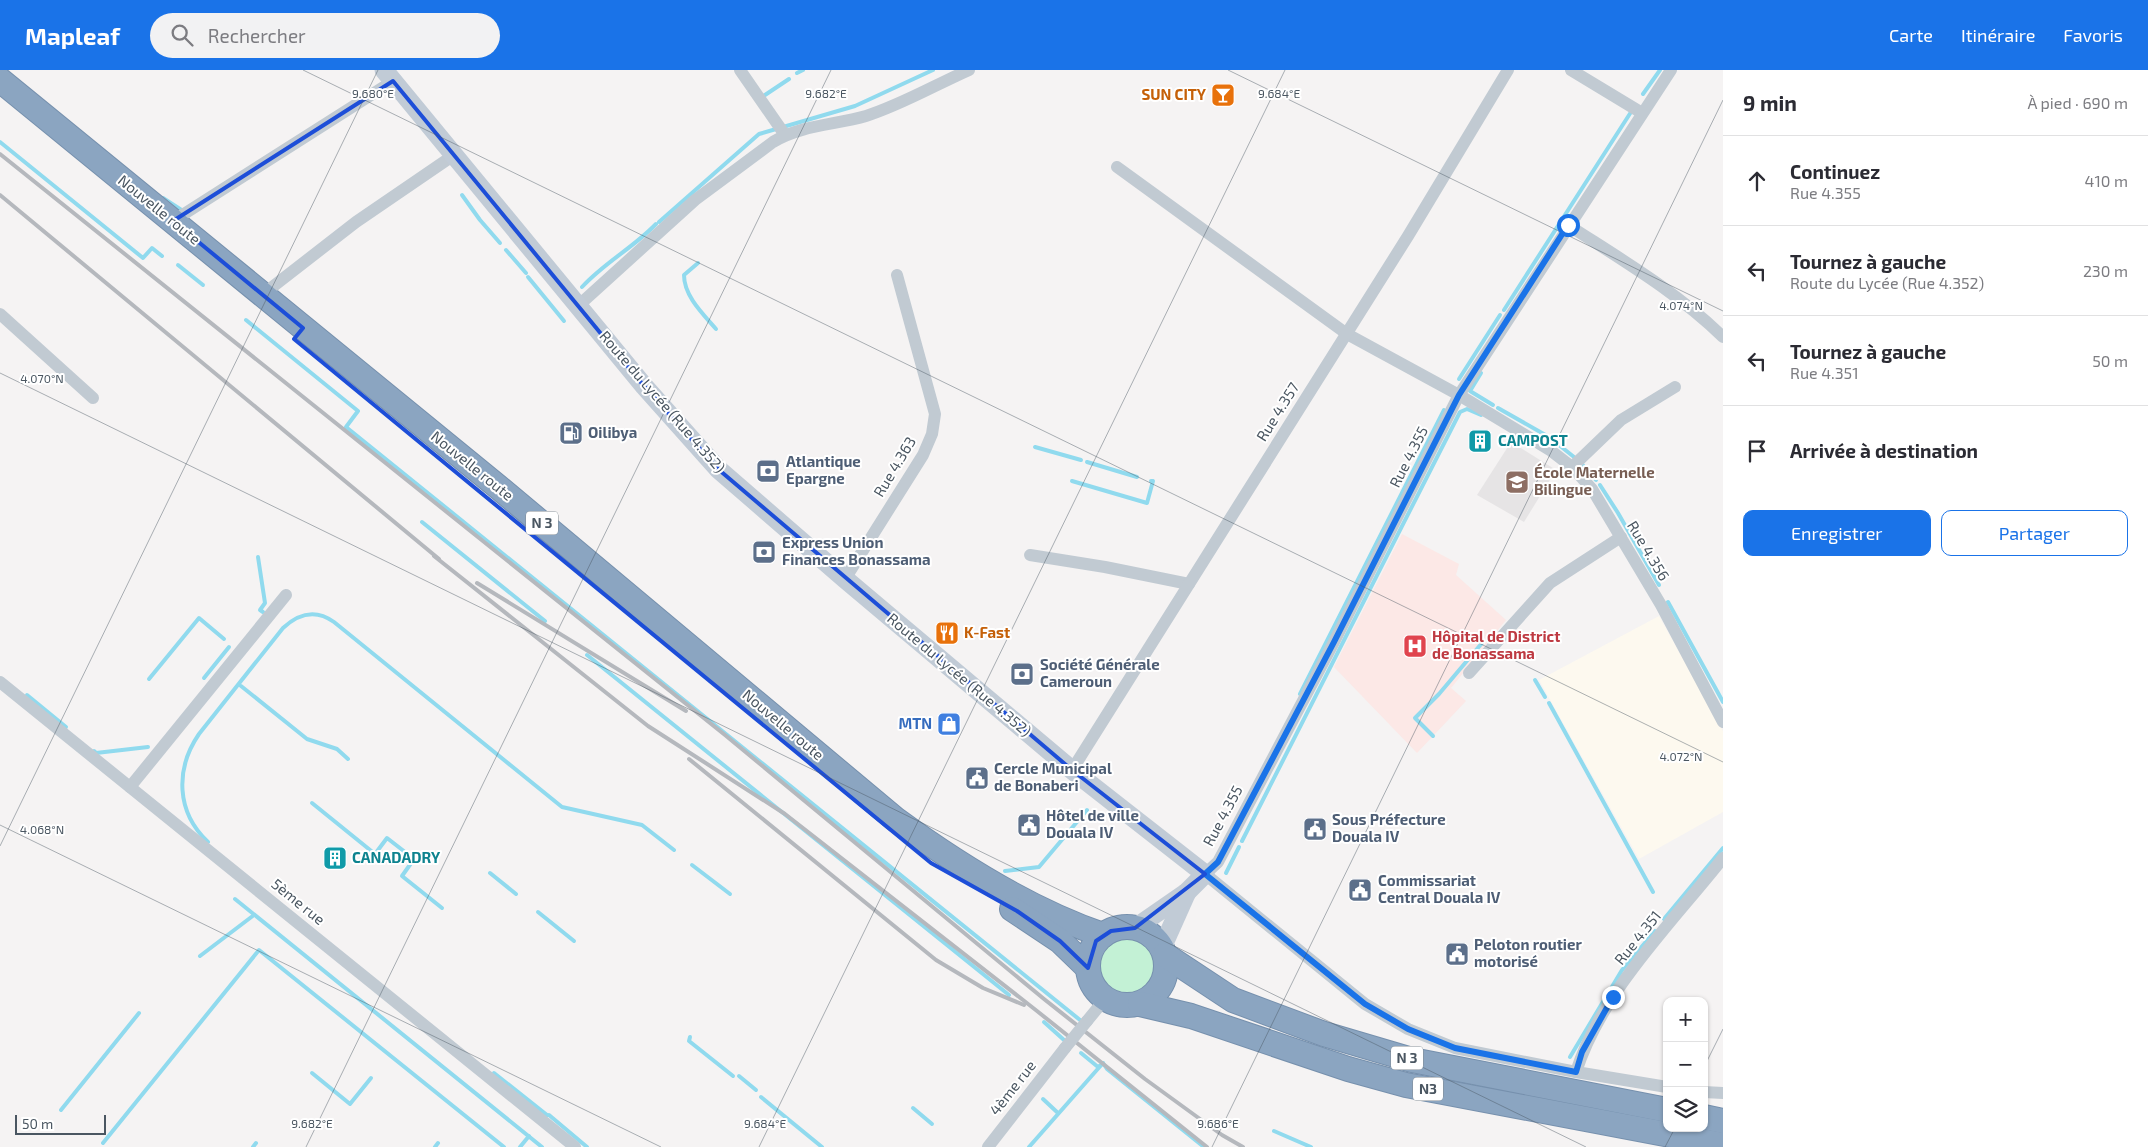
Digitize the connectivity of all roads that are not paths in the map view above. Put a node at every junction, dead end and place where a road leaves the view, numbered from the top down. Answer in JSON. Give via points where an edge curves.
{"nodes":[{"id":1,"x":740,"y":70,"type":"edge"},
{"id":2,"x":969,"y":70,"type":"edge"},
{"id":3,"x":1508,"y":70,"type":"edge"},
{"id":4,"x":1571,"y":70,"type":"edge"},
{"id":5,"x":1671,"y":70,"type":"edge"},
{"id":6,"x":389,"y":76,"type":"edge"},
{"id":7,"x":0,"y":80,"type":"edge"},
{"id":8,"x":0,"y":100,"type":"edge"},
{"id":9,"x":1642,"y":113,"type":"junction"},
{"id":10,"x":785,"y":135,"type":"junction"},
{"id":11,"x":454,"y":155,"type":"junction"},
{"id":12,"x":1117,"y":167,"type":"dead end"},
{"id":13,"x":173,"y":221,"type":"junction"},
{"id":14,"x":1568,"y":225,"type":"junction"},
{"id":15,"x":897,"y":275,"type":"dead end"},
{"id":16,"x":262,"y":295,"type":"junction"},
{"id":17,"x":578,"y":306,"type":"junction"},
{"id":18,"x":0,"y":314,"type":"edge"},
{"id":19,"x":298,"y":333,"type":"junction"},
{"id":20,"x":1347,"y":334,"type":"junction"},
{"id":21,"x":1723,"y":337,"type":"edge"},
{"id":22,"x":1675,"y":388,"type":"dead end"},
{"id":23,"x":1459,"y":395,"type":"junction"},
{"id":24,"x":93,"y":398,"type":"dead end"},
{"id":25,"x":1572,"y":467,"type":"junction"},
{"id":26,"x":1621,"y":537,"type":"junction"},
{"id":27,"x":1030,"y":555,"type":"dead end"},
{"id":28,"x":845,"y":579,"type":"junction"},
{"id":29,"x":1189,"y":584,"type":"junction"},
{"id":30,"x":286,"y":595,"type":"dead end"},
{"id":31,"x":1469,"y":673,"type":"dead end"},
{"id":32,"x":0,"y":682,"type":"edge"},
{"id":33,"x":1723,"y":722,"type":"edge"},
{"id":34,"x":1072,"y":770,"type":"junction"},
{"id":35,"x":130,"y":787,"type":"junction"},
{"id":36,"x":1723,"y":858,"type":"edge"},
{"id":37,"x":1205,"y":874,"type":"junction"},
{"id":38,"x":1187,"y":892,"type":"junction"},
{"id":39,"x":1135,"y":928,"type":"junction"},
{"id":40,"x":1103,"y":935,"type":"junction"},
{"id":41,"x":1163,"y":951,"type":"junction"},
{"id":42,"x":1088,"y":968,"type":"junction"},
{"id":43,"x":1105,"y":999,"type":"junction"},
{"id":44,"x":1140,"y":1004,"type":"junction"},
{"id":45,"x":1576,"y":1072,"type":"junction"},
{"id":46,"x":1663,"y":1086,"type":"edge"},
{"id":47,"x":1708,"y":1092,"type":"edge"},
{"id":48,"x":1723,"y":1093,"type":"edge"},
{"id":49,"x":1663,"y":1109,"type":"edge"},
{"id":50,"x":1708,"y":1118,"type":"edge"},
{"id":51,"x":1723,"y":1121,"type":"edge"},
{"id":52,"x":1723,"y":1145,"type":"edge"},
{"id":53,"x":575,"y":1147,"type":"edge"},
{"id":54,"x":988,"y":1147,"type":"edge"}],
"edges":[{"from":1,"to":10,"type":"street"},
{"from":2,"to":10,"type":"street","via":[[868,115]]},
{"from":3,"to":20,"type":"street","name":"Rue 4.357"},
{"from":4,"to":9,"type":"street"},
{"from":5,"to":9,"type":"street","name":"Rue 4.355"},
{"from":6,"to":11,"type":"main road","name":"Route du Lycée (Rue 4.352)"},
{"from":6,"to":13,"type":"street"},
{"from":7,"to":13,"type":"highway","name":"Nouvelle route","number":"N 3"},
{"from":8,"to":19,"type":"highway","name":"Nouvelle route"},
{"from":9,"to":14,"type":"street","name":"Rue 4.355"},
{"from":10,"to":17,"type":"street","via":[[695,200]]},
{"from":11,"to":16,"type":"street","via":[[356,222]]},
{"from":11,"to":17,"type":"main road","name":"Route du Lycée (Rue 4.352)"},
{"from":12,"to":20,"type":"street","name":"Rue 4.356"},
{"from":13,"to":16,"type":"highway","name":"Nouvelle route","number":"N 3"},
{"from":14,"to":21,"type":"street","via":[[1661,285]]},
{"from":14,"to":23,"type":"street","name":"Rue 4.355"},
{"from":15,"to":28,"type":"street","name":"Rue 4.363","via":[[935,414],[932,434],[923,455]]},
{"from":16,"to":19,"type":"highway","name":"Nouvelle route","number":"N 3"},
{"from":17,"to":28,"type":"main road","name":"Route du Lycée (Rue 4.352)","via":[[718,469]]},
{"from":18,"to":24,"type":"street"},
{"from":19,"to":40,"type":"highway","name":"Nouvelle route","number":"N 3","via":[[497,486],[895,819],[939,851],[1022,899],[1075,926]]},
{"from":19,"to":42,"type":"highway","name":"Nouvelle route","via":[[889,831],[931,863],[1017,912],[1060,941]]},
{"from":20,"to":23,"type":"street","name":"Rue 4.356"},
{"from":20,"to":29,"type":"street","name":"Rue 4.357"},
{"from":22,"to":25,"type":"street","via":[[1620,420]]},
{"from":23,"to":25,"type":"street","name":"Rue 4.356","via":[[1550,450]]},
{"from":23,"to":37,"type":"street","name":"Rue 4.355","via":[[1218,862]]},
{"from":25,"to":26,"type":"street","name":"Rue 4.356","via":[[1592,489]]},
{"from":26,"to":31,"type":"street","via":[[1550,583]]},
{"from":26,"to":33,"type":"street","name":"Rue 4.356"},
{"from":27,"to":29,"type":"street","via":[[1105,566]]},
{"from":28,"to":34,"type":"main road","name":"Route du Lycée (Rue 4.352)"},
{"from":29,"to":34,"type":"street","name":"Rue 4.357"},
{"from":30,"to":35,"type":"street"},
{"from":32,"to":35,"type":"street","name":"5ème rue"},
{"from":34,"to":37,"type":"main road","name":"Route du Lycée (Rue 4.352)"},
{"from":35,"to":53,"type":"street","name":"5ème rue"},
{"from":36,"to":45,"type":"street","name":"Rue 4.351","via":[[1625,980],[1582,1052]]},
{"from":37,"to":38,"type":"main road"},
{"from":37,"to":45,"type":"street","name":"Route du Lycée (Rue 4.352)","via":[[1365,1004],[1408,1029],[1455,1048]]},
{"from":38,"to":39,"type":"main road"},
{"from":38,"to":41,"type":"main road"},
{"from":39,"to":40,"type":"highway","via":[[1118,928]]},
{"from":39,"to":41,"type":"highway","via":[[1150,935]]},
{"from":40,"to":42,"type":"highway","via":[[1092,949]]},
{"from":41,"to":44,"type":"highway","via":[[1167,970],[1162,984],[1153,997]]},
{"from":41,"to":49,"type":"highway","number":"N 3","via":[[1233,1000],[1324,1034],[1412,1060]]},
{"from":42,"to":43,"type":"highway","via":[[1092,985]]},
{"from":43,"to":44,"type":"highway","number":"N3","via":[[1121,1006]]},
{"from":43,"to":54,"type":"street","name":"4ème rue","bridge":true},
{"from":44,"to":52,"type":"highway","number":"N3","via":[[1191,1016],[1406,1085]]},
{"from":45,"to":46,"type":"street","name":"Route du Lycée (Rue 4.352)"},
{"from":47,"to":48,"type":"street"},
{"from":50,"to":51,"type":"highway"}]}
